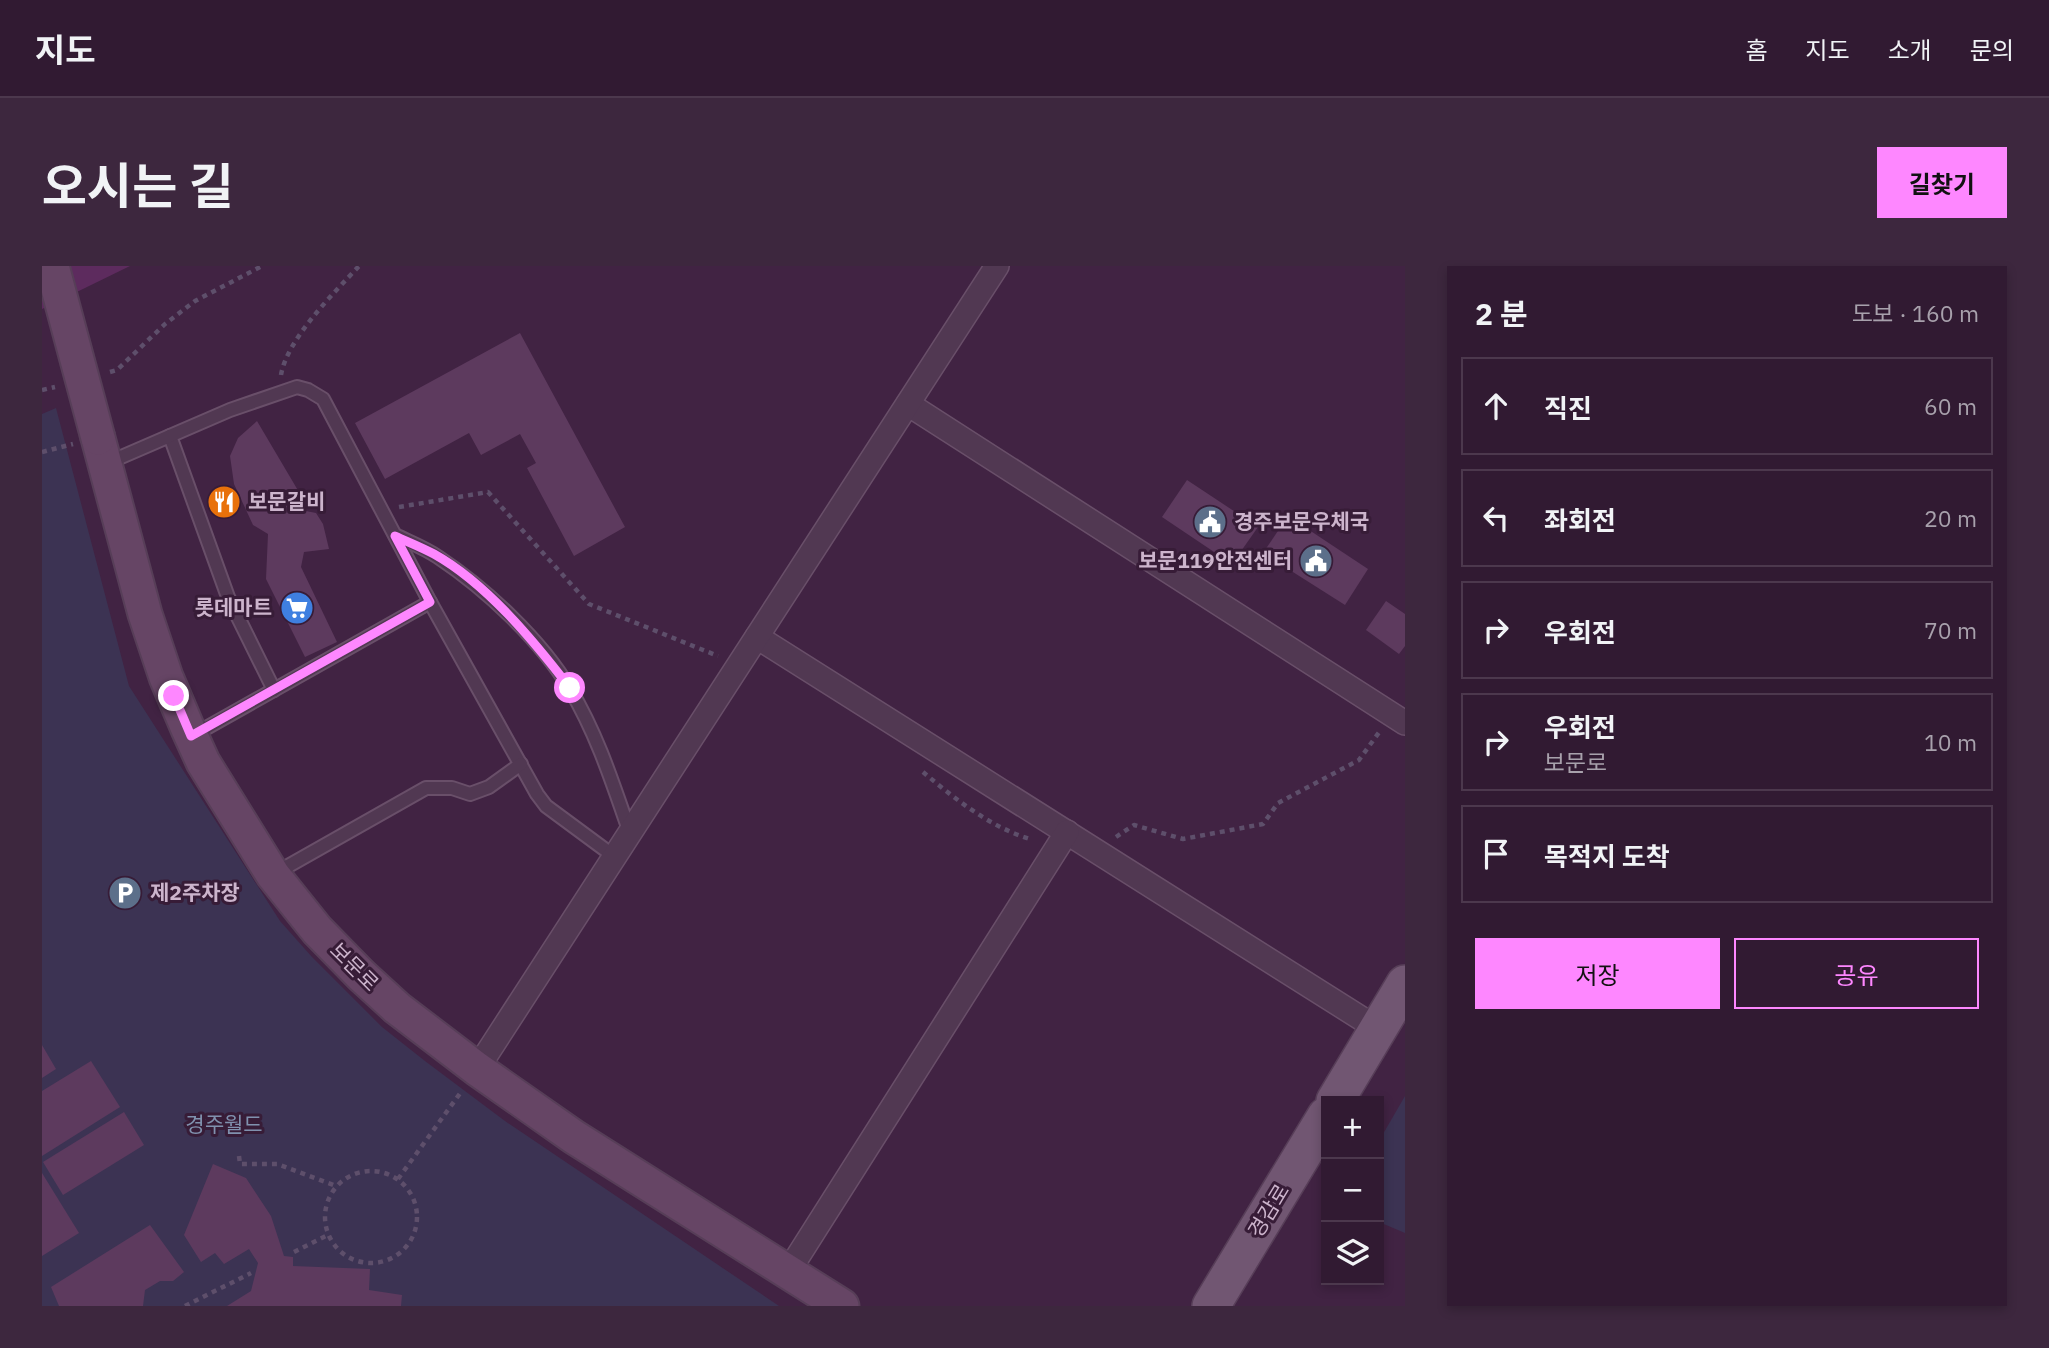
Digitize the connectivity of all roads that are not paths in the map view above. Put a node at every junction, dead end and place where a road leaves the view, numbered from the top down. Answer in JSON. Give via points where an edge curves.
{"nodes":[{"id":1,"x":52,"y":266,"type":"edge"},
{"id":2,"x":997,"y":266,"type":"edge"},
{"id":3,"x":908,"y":404,"type":"junction"},
{"id":4,"x":170,"y":436,"type":"junction"},
{"id":5,"x":101,"y":451,"type":"junction"},
{"id":6,"x":395,"y":536,"type":"junction"},
{"id":7,"x":430,"y":602,"type":"junction"},
{"id":8,"x":757,"y":637,"type":"junction"},
{"id":9,"x":274,"y":690,"type":"junction"},
{"id":10,"x":1405,"y":723,"type":"edge"},
{"id":11,"x":191,"y":736,"type":"junction"},
{"id":12,"x":521,"y":764,"type":"junction"},
{"id":13,"x":1067,"y":832,"type":"junction"},
{"id":14,"x":630,"y":833,"type":"junction"},
{"id":15,"x":615,"y":857,"type":"junction"},
{"id":16,"x":273,"y":874,"type":"junction"},
{"id":17,"x":1405,"y":984,"type":"edge"},
{"id":18,"x":1378,"y":1029,"type":"junction"},
{"id":19,"x":477,"y":1069,"type":"junction"},
{"id":20,"x":1338,"y":1096,"type":"edge"},
{"id":21,"x":1321,"y":1124,"type":"edge"},
{"id":22,"x":788,"y":1272,"type":"junction"},
{"id":23,"x":842,"y":1306,"type":"edge"},
{"id":24,"x":1212,"y":1306,"type":"edge"}],
"edges":[{"from":1,"to":5,"type":"street","name":"보문로","bridge":true},
{"from":2,"to":3,"type":"street"},
{"from":3,"to":8,"type":"street"},
{"from":3,"to":10,"type":"street"},
{"from":4,"to":5,"type":"lane"},
{"from":4,"to":6,"type":"lane","via":[[298,387],[308,390],[323,399]]},
{"from":4,"to":9,"type":"lane","via":[[228,597]]},
{"from":5,"to":11,"type":"street","name":"보문로","via":[[145,614]]},
{"from":6,"to":7,"type":"lane"},
{"from":6,"to":14,"type":"lane","via":[[447,563],[533,640],[570,688],[603,754]]},
{"from":7,"to":9,"type":"lane"},
{"from":7,"to":12,"type":"lane"},
{"from":8,"to":13,"type":"street"},
{"from":8,"to":14,"type":"street"},
{"from":9,"to":11,"type":"lane"},
{"from":11,"to":16,"type":"street","name":"보문로"},
{"from":12,"to":15,"type":"lane","via":[[546,806]]},
{"from":12,"to":16,"type":"lane","via":[[489,787],[470,794],[452,788],[426,788]]},
{"from":13,"to":18,"type":"street"},
{"from":13,"to":22,"type":"street"},
{"from":14,"to":15,"type":"street"},
{"from":15,"to":19,"type":"street"},
{"from":16,"to":19,"type":"street","name":"보문로","via":[[317,930],[361,975]]},
{"from":17,"to":18,"type":"main road"},
{"from":18,"to":20,"type":"main road"},
{"from":19,"to":22,"type":"street","name":"보문로","via":[[574,1137]]},
{"from":21,"to":24,"type":"main road","name":"경감로"},
{"from":22,"to":23,"type":"street","name":"보문로"}]}
